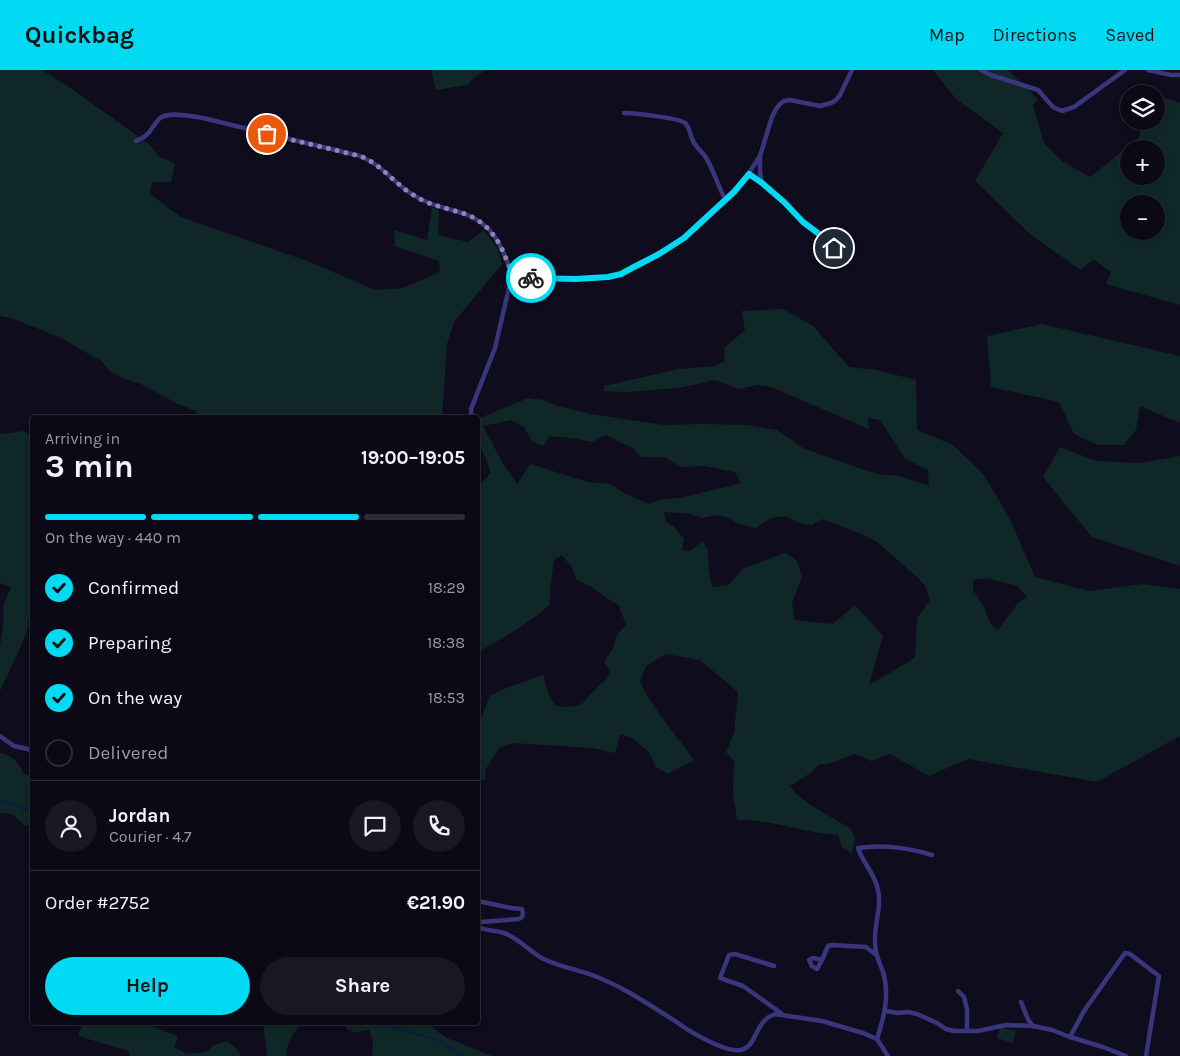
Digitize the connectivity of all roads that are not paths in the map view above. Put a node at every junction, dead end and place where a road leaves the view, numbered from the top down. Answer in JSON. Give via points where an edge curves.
{"nodes":[{"id":1,"x":852,"y":70,"type":"edge"},
{"id":2,"x":981,"y":70,"type":"edge"},
{"id":3,"x":1125,"y":70,"type":"edge"},
{"id":4,"x":1148,"y":70,"type":"edge"},
{"id":5,"x":1180,"y":75,"type":"edge"},
{"id":6,"x":624,"y":113,"type":"dead end"},
{"id":7,"x":136,"y":141,"type":"dead end"},
{"id":8,"x":760,"y":156,"type":"junction"},
{"id":9,"x":749,"y":174,"type":"junction"},
{"id":10,"x":762,"y":183,"type":"junction"},
{"id":11,"x":725,"y":199,"type":"junction"},
{"id":12,"x":834,"y":248,"type":"dead end"},
{"id":13,"x":512,"y":275,"type":"junction"},
{"id":14,"x":471,"y":415,"type":"edge"},
{"id":15,"x":0,"y":736,"type":"edge"},
{"id":16,"x":30,"y":750,"type":"edge"},
{"id":17,"x":932,"y":855,"type":"dead end"},
{"id":18,"x":480,"y":901,"type":"edge"},
{"id":19,"x":480,"y":923,"type":"edge"},
{"id":20,"x":480,"y":928,"type":"edge"},
{"id":21,"x":875,"y":954,"type":"junction"},
{"id":22,"x":822,"y":960,"type":"dead end"},
{"id":23,"x":774,"y":966,"type":"dead end"},
{"id":24,"x":958,"y":991,"type":"dead end"},
{"id":25,"x":1021,"y":1002,"type":"dead end"},
{"id":26,"x":886,"y":1012,"type":"junction"},
{"id":27,"x":782,"y":1014,"type":"junction"},
{"id":28,"x":1033,"y":1026,"type":"junction"},
{"id":29,"x":967,"y":1032,"type":"junction"},
{"id":30,"x":1070,"y":1037,"type":"junction"},
{"id":31,"x":877,"y":1039,"type":"junction"},
{"id":32,"x":888,"y":1056,"type":"edge"},
{"id":33,"x":1126,"y":1056,"type":"edge"},
{"id":34,"x":1146,"y":1056,"type":"edge"}],
"edges":[{"from":1,"to":8,"type":"street","via":[[840,96],[831,103],[820,106],[790,100],[780,104]]},
{"from":2,"to":3,"type":"street","via":[[1038,90],[1053,107],[1062,110],[1074,107]]},
{"from":4,"to":5,"type":"street"},
{"from":6,"to":11,"type":"street","via":[[685,123]]},
{"from":7,"to":13,"type":"street","via":[[148,135],[163,116],[188,116],[360,156],[378,165],[422,200],[485,224],[493,233]]},
{"from":8,"to":9,"type":"street"},
{"from":8,"to":10,"type":"street"},
{"from":9,"to":10,"type":"street"},
{"from":9,"to":11,"type":"street"},
{"from":10,"to":12,"type":"street"},
{"from":11,"to":13,"type":"street","via":[[684,238],[621,274],[575,279]]},
{"from":13,"to":14,"type":"street","via":[[495,348]]},
{"from":15,"to":16,"type":"street","via":[[14,746]]},
{"from":17,"to":21,"type":"street","via":[[916,850],[858,848],[878,893],[880,907]]},
{"from":18,"to":19,"type":"street","via":[[522,909],[523,913],[519,919]]},
{"from":20,"to":27,"type":"street","via":[[502,932],[547,961],[620,988],[686,1029],[731,1050],[748,1048],[768,1016]]},
{"from":21,"to":22,"type":"street","via":[[866,947],[832,945],[828,946]]},
{"from":21,"to":26,"type":"street","via":[[885,984]]},
{"from":23,"to":27,"type":"street","via":[[729,955],[720,978],[743,986]]},
{"from":24,"to":29,"type":"street","via":[[964,997],[967,1009]]},
{"from":25,"to":28,"type":"street","via":[[1026,1019]]},
{"from":26,"to":29,"type":"street","via":[[918,1014],[946,1029]]},
{"from":26,"to":31,"type":"street"},
{"from":27,"to":31,"type":"street","via":[[822,1021]]},
{"from":28,"to":29,"type":"street","via":[[1006,1025]]},
{"from":28,"to":30,"type":"street"},
{"from":30,"to":33,"type":"street"},
{"from":30,"to":34,"type":"street","via":[[1125,953],[1130,954],[1159,976]]},
{"from":31,"to":32,"type":"street"}]}
